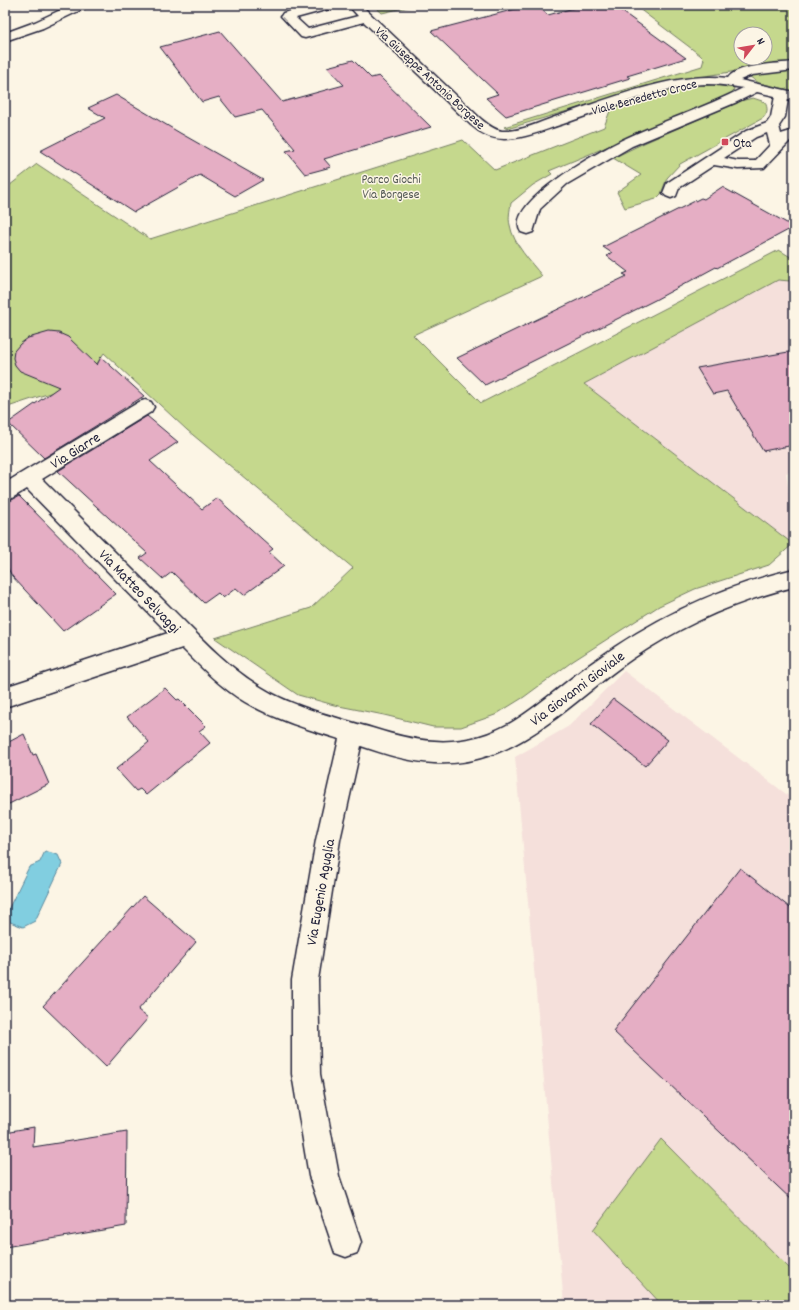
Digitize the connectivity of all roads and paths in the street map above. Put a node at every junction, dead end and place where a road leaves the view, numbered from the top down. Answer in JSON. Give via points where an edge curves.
{"nodes":[{"id":1,"x":82,"y":5,"type":"edge"},
{"id":2,"x":329,"y":5,"type":"edge"},
{"id":3,"x":354,"y":5,"type":"edge"},
{"id":4,"x":367,"y":17,"type":"junction"},
{"id":5,"x":5,"y":37,"type":"edge"},
{"id":6,"x":794,"y":66,"type":"edge"},
{"id":7,"x":732,"y":82,"type":"junction"},
{"id":8,"x":754,"y":88,"type":"junction"},
{"id":9,"x":788,"y":95,"type":"edge"},
{"id":10,"x":772,"y":126,"type":"junction"},
{"id":11,"x":496,"y":134,"type":"joint"},
{"id":12,"x":794,"y":134,"type":"edge"},
{"id":13,"x":777,"y":146,"type":"junction"},
{"id":14,"x":711,"y":160,"type":"junction"},
{"id":15,"x":671,"y":193,"type":"dead end"},
{"id":16,"x":527,"y":229,"type":"dead end"},
{"id":17,"x":145,"y":407,"type":"dead end"},
{"id":18,"x":29,"y":478,"type":"junction"},
{"id":19,"x":5,"y":493,"type":"edge"},
{"id":20,"x":794,"y":578,"type":"edge"},
{"id":21,"x":186,"y":638,"type":"junction"},
{"id":22,"x":5,"y":697,"type":"edge"},
{"id":23,"x":352,"y":733,"type":"junction"},
{"id":24,"x":346,"y":1242,"type":"dead end"}],
"edges":[{"from":1,"to":5,"type":"street"},
{"from":2,"to":4,"type":"street","name":"Via Giuseppe Antonio Borgese","via":[[287,16],[305,34]]},
{"from":3,"to":4,"type":"street","name":"Via Giuseppe Antonio Borgese"},
{"from":4,"to":11,"type":"street","name":"Via Giuseppe Antonio Borgese","via":[[476,122]]},
{"from":6,"to":7,"type":"street","via":[[750,71],[735,77]]},
{"from":7,"to":8,"type":"street","name":"Viale Benedetto Croce"},
{"from":7,"to":11,"type":"street","name":"Viale Benedetto Croce","via":[[693,82],[615,102],[524,132]]},
{"from":8,"to":9,"type":"street","name":"Viale Benedetto Croce"},
{"from":8,"to":16,"type":"street","via":[[627,143],[562,181],[533,207]]},
{"from":9,"to":10,"type":"street"},
{"from":10,"to":13,"type":"street"},
{"from":10,"to":14,"type":"street","via":[[751,134]]},
{"from":12,"to":13,"type":"street"},
{"from":13,"to":14,"type":"street","via":[[759,165]]},
{"from":14,"to":15,"type":"street","via":[[672,186]]},
{"from":17,"to":18,"type":"street","name":"Via Giarre"},
{"from":18,"to":19,"type":"street","name":"Via Giarre"},
{"from":18,"to":21,"type":"street","name":"Via Matteo Selvaggi"},
{"from":20,"to":23,"type":"street","name":"Via Giovanni Gioviale","via":[[714,602],[685,616],[603,667],[532,723],[503,739],[465,751],[433,754]]},
{"from":21,"to":22,"type":"street","name":"Via Matteo Selvaggi"},
{"from":21,"to":23,"type":"street","via":[[222,673],[260,699]]},
{"from":23,"to":24,"type":"street","name":"Via Eugenio Aguglia","via":[[328,840],[305,980],[306,1074],[324,1176]]}]}
